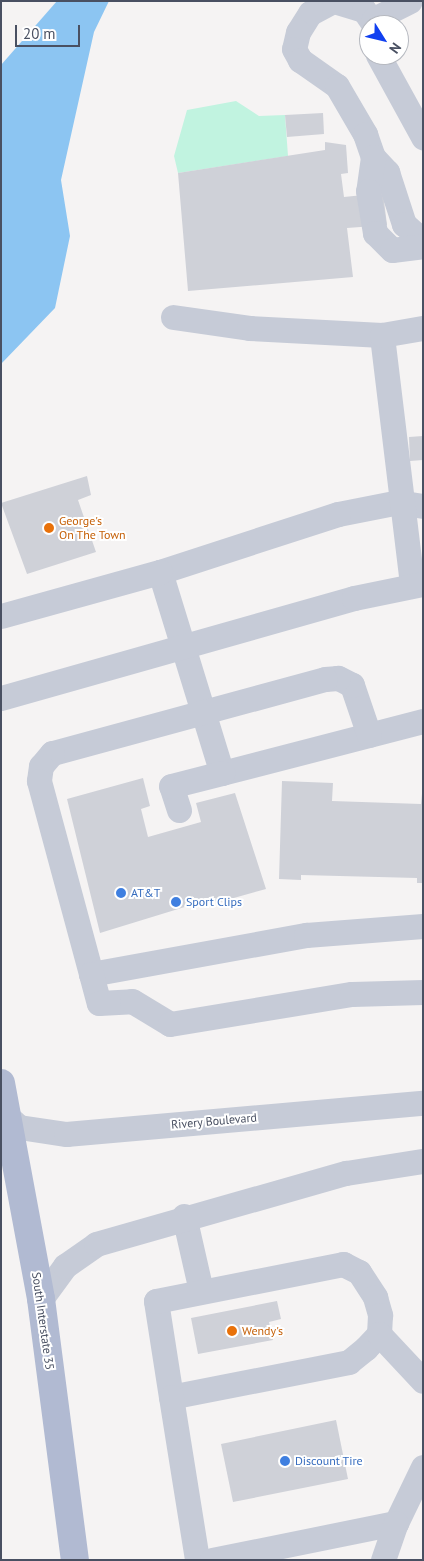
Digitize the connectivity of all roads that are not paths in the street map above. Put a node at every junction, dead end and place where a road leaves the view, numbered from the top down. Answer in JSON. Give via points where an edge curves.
{"nodes":[{"id":1,"x":334,"y":1,"type":"edge"},
{"id":2,"x":410,"y":1,"type":"edge"},
{"id":3,"x":365,"y":15,"type":"edge"},
{"id":4,"x":386,"y":15,"type":"edge"},
{"id":5,"x":383,"y":65,"type":"edge"},
{"id":6,"x":423,"y":137,"type":"edge"},
{"id":7,"x":373,"y":157,"type":"junction"},
{"id":8,"x":423,"y":241,"type":"edge"},
{"id":9,"x":423,"y":246,"type":"edge"},
{"id":10,"x":173,"y":317,"type":"dead end"},
{"id":11,"x":423,"y":328,"type":"edge"},
{"id":12,"x":382,"y":335,"type":"junction"},
{"id":13,"x":411,"y":504,"type":"edge"},
{"id":14,"x":160,"y":572,"type":"junction"},
{"id":15,"x":417,"y":584,"type":"edge"},
{"id":16,"x":1,"y":616,"type":"edge"},
{"id":17,"x":182,"y":646,"type":"junction"},
{"id":18,"x":1,"y":698,"type":"edge"},
{"id":19,"x":203,"y":711,"type":"junction"},
{"id":20,"x":423,"y":721,"type":"edge"},
{"id":21,"x":369,"y":734,"type":"junction"},
{"id":22,"x":222,"y":773,"type":"junction"},
{"id":23,"x":179,"y":810,"type":"dead end"},
{"id":24,"x":423,"y":926,"type":"edge"},
{"id":25,"x":91,"y":974,"type":"junction"},
{"id":26,"x":423,"y":992,"type":"edge"},
{"id":27,"x":1,"y":1084,"type":"edge"},
{"id":28,"x":423,"y":1103,"type":"edge"},
{"id":29,"x":9,"y":1118,"type":"junction"},
{"id":30,"x":423,"y":1161,"type":"edge"},
{"id":31,"x":184,"y":1216,"type":"junction"},
{"id":32,"x":201,"y":1291,"type":"junction"},
{"id":33,"x":40,"y":1299,"type":"junction"},
{"id":34,"x":379,"y":1334,"type":"junction"},
{"id":35,"x":423,"y":1381,"type":"edge"},
{"id":36,"x":171,"y":1397,"type":"junction"},
{"id":37,"x":423,"y":1467,"type":"edge"},
{"id":38,"x":396,"y":1523,"type":"junction"},
{"id":39,"x":386,"y":1558,"type":"edge"},
{"id":40,"x":75,"y":1560,"type":"edge"},
{"id":41,"x":197,"y":1560,"type":"edge"},
{"id":42,"x":212,"y":1560,"type":"edge"}],
"edges":[{"from":1,"to":3,"type":"street","via":[[349,3]]},
{"from":1,"to":7,"type":"street","via":[[310,13],[298,32],[294,49],[300,60],[337,86],[366,134]]},
{"from":2,"to":4,"type":"street"},
{"from":5,"to":6,"type":"street"},
{"from":7,"to":8,"type":"street","via":[[387,172],[404,224]]},
{"from":7,"to":9,"type":"street","via":[[368,170],[368,192],[378,238],[392,250]]},
{"from":10,"to":12,"type":"street","via":[[288,332]]},
{"from":11,"to":12,"type":"street"},
{"from":12,"to":13,"type":"street"},
{"from":13,"to":14,"type":"street","via":[[338,514]]},
{"from":13,"to":15,"type":"street"},
{"from":14,"to":16,"type":"street"},
{"from":14,"to":17,"type":"street"},
{"from":15,"to":17,"type":"street"},
{"from":17,"to":18,"type":"street"},
{"from":17,"to":19,"type":"street"},
{"from":19,"to":21,"type":"street","via":[[338,678],[356,691]]},
{"from":19,"to":22,"type":"street"},
{"from":19,"to":25,"type":"street","via":[[72,746],[52,753],[41,766],[39,781]]},
{"from":20,"to":21,"type":"street"},
{"from":21,"to":22,"type":"street"},
{"from":22,"to":23,"type":"street","via":[[171,786]]},
{"from":24,"to":25,"type":"street","via":[[306,935]]},
{"from":25,"to":26,"type":"street","via":[[99,1003],[132,1001],[170,1024],[352,994]]},
{"from":27,"to":29,"type":"main road","name":"South Interstate 35"},
{"from":28,"to":29,"type":"street","name":"Rivery Boulevard","via":[[66,1134],[19,1127]]},
{"from":29,"to":33,"type":"main road","name":"South Interstate 35"},
{"from":30,"to":31,"type":"street","via":[[346,1173]]},
{"from":31,"to":32,"type":"street"},
{"from":31,"to":33,"type":"street","via":[[96,1244],[66,1266]]},
{"from":32,"to":34,"type":"street","via":[[343,1264],[359,1272],[375,1297]]},
{"from":32,"to":36,"type":"street","via":[[156,1301]]},
{"from":33,"to":40,"type":"main road","name":"South Interstate 35"},
{"from":34,"to":35,"type":"street"},
{"from":34,"to":36,"type":"street","via":[[348,1362]]},
{"from":36,"to":41,"type":"street"},
{"from":37,"to":38,"type":"street"},
{"from":38,"to":39,"type":"street"},
{"from":38,"to":42,"type":"street"}]}
